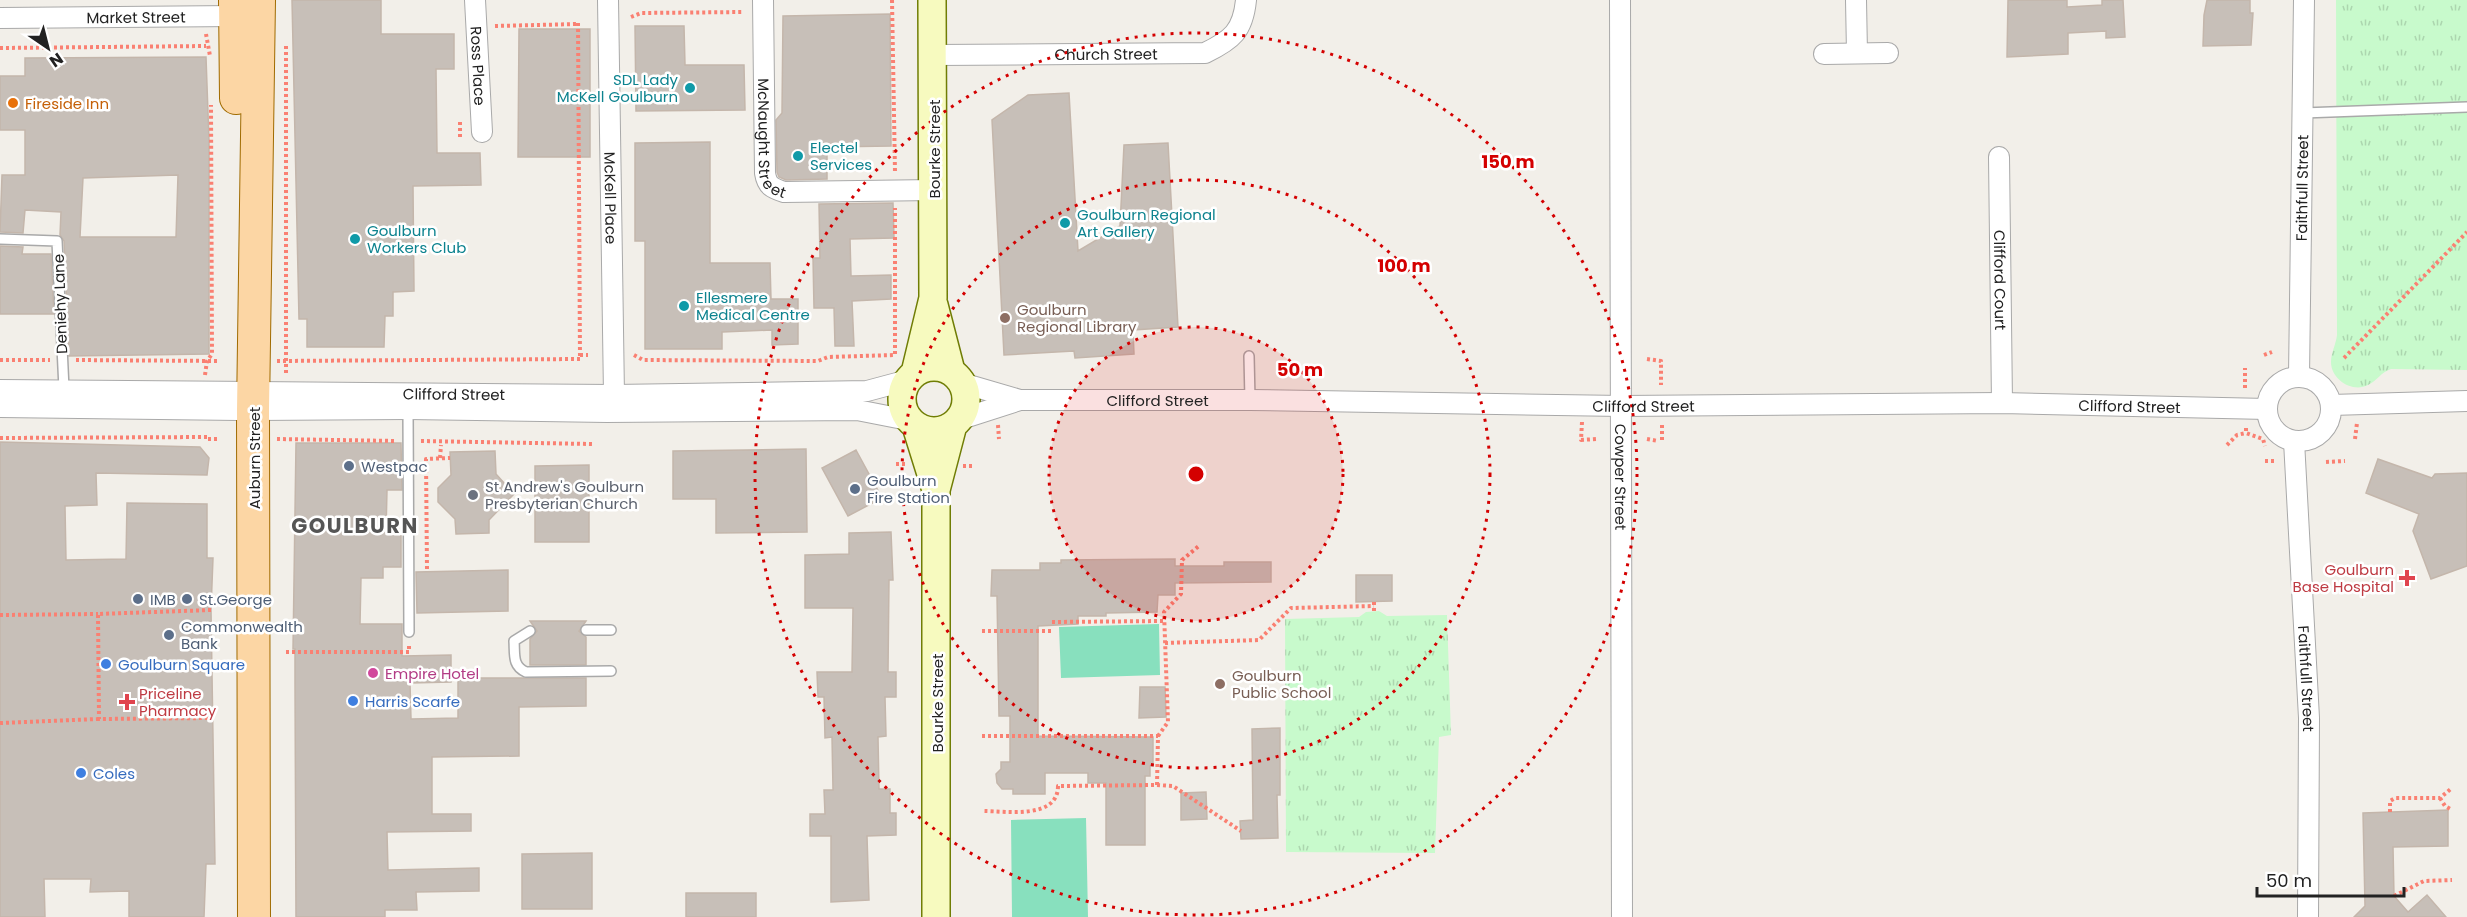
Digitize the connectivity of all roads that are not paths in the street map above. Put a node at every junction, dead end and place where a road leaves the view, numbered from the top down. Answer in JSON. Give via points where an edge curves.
{"nodes":[{"id":1,"x":475,"y":0,"type":"edge"},
{"id":2,"x":608,"y":0,"type":"edge"},
{"id":3,"x":763,"y":0,"type":"edge"},
{"id":4,"x":932,"y":0,"type":"edge"},
{"id":5,"x":1246,"y":0,"type":"edge"},
{"id":6,"x":1620,"y":0,"type":"edge"},
{"id":7,"x":1856,"y":0,"type":"edge"},
{"id":8,"x":2304,"y":0,"type":"edge"},
{"id":9,"x":243,"y":5,"type":"edge"},
{"id":10,"x":0,"y":18,"type":"edge"},
{"id":11,"x":1888,"y":53,"type":"dead end"},
{"id":12,"x":1824,"y":54,"type":"dead end"},
{"id":13,"x":1857,"y":54,"type":"junction"},
{"id":14,"x":934,"y":55,"type":"junction"},
{"id":15,"x":2467,"y":107,"type":"edge"},
{"id":16,"x":2303,"y":113,"type":"junction"},
{"id":17,"x":482,"y":132,"type":"dead end"},
{"id":18,"x":1999,"y":156,"type":"dead end"},
{"id":19,"x":934,"y":190,"type":"junction"},
{"id":20,"x":0,"y":239,"type":"edge"},
{"id":21,"x":933,"y":298,"type":"junction"},
{"id":22,"x":1249,"y":356,"type":"dead end"},
{"id":23,"x":911,"y":376,"type":"junction"},
{"id":24,"x":956,"y":377,"type":"junction"},
{"id":25,"x":2299,"y":377,"type":"junction"},
{"id":26,"x":64,"y":389,"type":"junction"},
{"id":27,"x":0,"y":390,"type":"edge"},
{"id":28,"x":1020,"y":400,"type":"junction"},
{"id":29,"x":1250,"y":400,"type":"junction"},
{"id":30,"x":246,"y":401,"type":"junction"},
{"id":31,"x":408,"y":401,"type":"junction"},
{"id":32,"x":610,"y":401,"type":"junction"},
{"id":33,"x":2467,"y":401,"type":"edge"},
{"id":34,"x":653,"y":403,"type":"junction"},
{"id":35,"x":2002,"y":403,"type":"junction"},
{"id":36,"x":2331,"y":405,"type":"junction"},
{"id":37,"x":1622,"y":406,"type":"junction"},
{"id":38,"x":0,"y":407,"type":"edge"},
{"id":39,"x":2266,"y":408,"type":"junction"},
{"id":40,"x":912,"y":423,"type":"junction"},
{"id":41,"x":956,"y":423,"type":"junction"},
{"id":42,"x":2294,"y":441,"type":"junction"},
{"id":43,"x":936,"y":490,"type":"junction"},
{"id":44,"x":586,"y":630,"type":"dead end"},
{"id":45,"x":610,"y":630,"type":"dead end"},
{"id":46,"x":530,"y":631,"type":"dead end"},
{"id":47,"x":409,"y":632,"type":"road end"},
{"id":48,"x":611,"y":671,"type":"dead end"},
{"id":49,"x":937,"y":916,"type":"edge"},
{"id":50,"x":239,"y":917,"type":"edge"},
{"id":51,"x":254,"y":917,"type":"edge"},
{"id":52,"x":1622,"y":917,"type":"edge"},
{"id":53,"x":2307,"y":917,"type":"edge"}],
"edges":[{"from":1,"to":17,"type":"street","name":"Ross Place"},
{"from":2,"to":32,"type":"street","name":"McKell Place"},
{"from":3,"to":19,"type":"street","name":"McNaught Street","via":[[767,183],[784,192]]},
{"from":4,"to":14,"type":"main road","name":"Bourke Street"},
{"from":5,"to":14,"type":"street","name":"Church Street","via":[[1237,32],[1205,53]]},
{"from":6,"to":37,"type":"street","name":"Cowper Street"},
{"from":7,"to":13,"type":"street"},
{"from":8,"to":16,"type":"street","name":"Faithfull Street"},
{"from":9,"to":10,"type":"street","name":"Market Street"},
{"from":9,"to":30,"type":"main road","name":"Auburn Street"},
{"from":11,"to":13,"type":"street"},
{"from":12,"to":13,"type":"street"},
{"from":14,"to":19,"type":"main road","name":"Bourke Street"},
{"from":15,"to":16,"type":"lane"},
{"from":16,"to":25,"type":"street","name":"Faithfull Street"},
{"from":18,"to":35,"type":"street","name":"Clifford Court"},
{"from":19,"to":21,"type":"main road","name":"Bourke Street"},
{"from":20,"to":26,"type":"lane","name":"Deniehy Lane","via":[[57,241]]},
{"from":21,"to":23,"type":"main road","name":"Bourke Street"},
{"from":21,"to":24,"type":"main road","name":"Bourke Street"},
{"from":22,"to":29,"type":"lane"},
{"from":23,"to":24,"type":"main road","via":[[933,367]]},
{"from":23,"to":34,"type":"street","name":"Clifford Street","via":[[867,391]]},
{"from":23,"to":40,"type":"main road","via":[[901,399]]},
{"from":24,"to":28,"type":"street","name":"Clifford Street"},
{"from":24,"to":41,"type":"main road","via":[[966,400]]},
{"from":25,"to":36,"type":"street","via":[[2316,382],[2327,393]]},
{"from":25,"to":39,"type":"street","via":[[2280,383]]},
{"from":26,"to":27,"type":"street","name":"Clifford Street"},
{"from":26,"to":30,"type":"street","name":"Clifford Street"},
{"from":28,"to":29,"type":"street","name":"Clifford Street"},
{"from":28,"to":41,"type":"street","name":"Clifford Street"},
{"from":29,"to":37,"type":"street","name":"Clifford Street"},
{"from":30,"to":31,"type":"street","name":"Clifford Street"},
{"from":30,"to":38,"type":"street","name":"Clifford Street"},
{"from":30,"to":50,"type":"main road","name":"Auburn Street"},
{"from":30,"to":51,"type":"main road","name":"Auburn Street"},
{"from":31,"to":32,"type":"street","name":"Clifford Street"},
{"from":31,"to":47,"type":"lane"},
{"from":32,"to":34,"type":"street","name":"Clifford Street"},
{"from":33,"to":36,"type":"street"},
{"from":34,"to":40,"type":"street","name":"Clifford Street","via":[[858,410]]},
{"from":35,"to":37,"type":"street","name":"Clifford Street"},
{"from":35,"to":39,"type":"street","name":"Clifford Street"},
{"from":36,"to":42,"type":"street","via":[[2321,432],[2304,441]]},
{"from":37,"to":52,"type":"street","name":"Cowper Street"},
{"from":39,"to":42,"type":"street","via":[[2271,426]]},
{"from":40,"to":41,"type":"main road","via":[[935,432]]},
{"from":40,"to":43,"type":"main road","name":"Bourke Street"},
{"from":41,"to":43,"type":"main road","name":"Bourke Street"},
{"from":42,"to":53,"type":"street","name":"Faithfull Street","via":[[2309,718]]},
{"from":43,"to":49,"type":"main road","name":"Bourke Street"},
{"from":44,"to":45,"type":"lane"},
{"from":46,"to":48,"type":"lane","via":[[514,641],[519,669]]}]}
